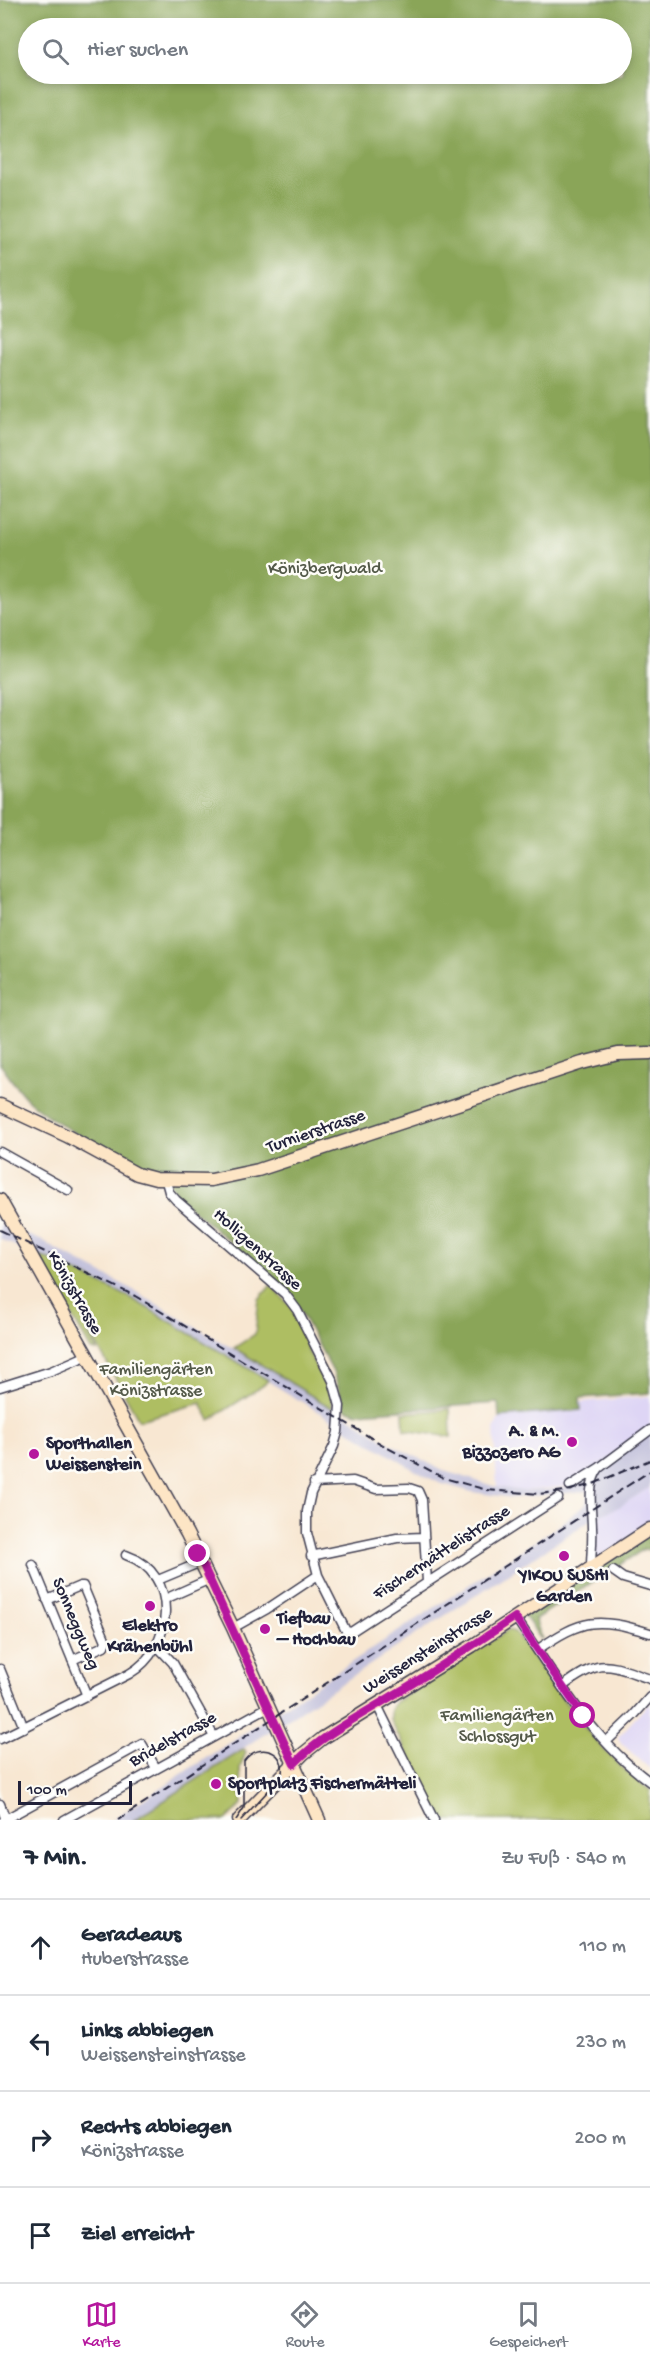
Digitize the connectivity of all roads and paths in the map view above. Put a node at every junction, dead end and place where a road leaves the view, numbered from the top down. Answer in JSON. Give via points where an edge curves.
{"nodes":[{"id":1,"x":650,"y":1053,"type":"edge"},
{"id":2,"x":0,"y":1105,"type":"edge"},
{"id":3,"x":0,"y":1152,"type":"edge"},
{"id":4,"x":166,"y":1181,"type":"junction"},
{"id":5,"x":68,"y":1190,"type":"dead end"},
{"id":6,"x":0,"y":1200,"type":"edge"},
{"id":7,"x":88,"y":1356,"type":"junction"},
{"id":8,"x":0,"y":1387,"type":"edge"},
{"id":9,"x":650,"y":1430,"type":"edge"},
{"id":10,"x":599,"y":1468,"type":"junction"},
{"id":11,"x":314,"y":1484,"type":"junction"},
{"id":12,"x":570,"y":1486,"type":"dead end"},
{"id":13,"x":558,"y":1497,"type":"dead end"},
{"id":14,"x":650,"y":1529,"type":"edge"},
{"id":15,"x":424,"y":1537,"type":"junction"},
{"id":16,"x":126,"y":1555,"type":"dead end"},
{"id":17,"x":311,"y":1556,"type":"junction"},
{"id":18,"x":201,"y":1562,"type":"junction"},
{"id":19,"x":33,"y":1565,"type":"dead end"},
{"id":20,"x":591,"y":1567,"type":"junction"},
{"id":21,"x":613,"y":1571,"type":"dead end"},
{"id":22,"x":318,"y":1575,"type":"junction"},
{"id":23,"x":210,"y":1579,"type":"junction"},
{"id":24,"x":158,"y":1580,"type":"junction"},
{"id":25,"x":427,"y":1582,"type":"junction"},
{"id":26,"x":650,"y":1586,"type":"edge"},
{"id":27,"x":165,"y":1599,"type":"junction"},
{"id":28,"x":47,"y":1600,"type":"junction"},
{"id":29,"x":515,"y":1617,"type":"junction"},
{"id":30,"x":233,"y":1628,"type":"junction"},
{"id":31,"x":344,"y":1629,"type":"joint"},
{"id":32,"x":650,"y":1633,"type":"edge"},
{"id":33,"x":157,"y":1646,"type":"junction"},
{"id":34,"x":537,"y":1650,"type":"junction"},
{"id":35,"x":72,"y":1660,"type":"junction"},
{"id":36,"x":0,"y":1669,"type":"edge"},
{"id":37,"x":650,"y":1679,"type":"edge"},
{"id":38,"x":562,"y":1687,"type":"junction"},
{"id":39,"x":87,"y":1696,"type":"junction"},
{"id":40,"x":650,"y":1697,"type":"edge"},
{"id":41,"x":377,"y":1705,"type":"junction"},
{"id":42,"x":268,"y":1707,"type":"junction"},
{"id":43,"x":24,"y":1728,"type":"junction"},
{"id":44,"x":213,"y":1736,"type":"junction"},
{"id":45,"x":0,"y":1739,"type":"edge"},
{"id":46,"x":606,"y":1742,"type":"junction"},
{"id":47,"x":294,"y":1764,"type":"junction"},
{"id":48,"x":156,"y":1768,"type":"junction"},
{"id":49,"x":650,"y":1782,"type":"edge"},
{"id":50,"x":0,"y":1804,"type":"edge"},
{"id":51,"x":6,"y":1820,"type":"edge"},
{"id":52,"x":64,"y":1820,"type":"edge"},
{"id":53,"x":239,"y":1820,"type":"edge"},
{"id":54,"x":319,"y":1820,"type":"edge"},
{"id":55,"x":434,"y":1820,"type":"edge"}],
"edges":[{"from":1,"to":4,"type":"main road","name":"Turnierstrasse","via":[[618,1054],[582,1062],[258,1170],[211,1180]]},
{"from":2,"to":4,"type":"main road","name":"Turnierstrasse","via":[[137,1174]]},
{"from":3,"to":5,"type":"street"},
{"from":4,"to":11,"type":"street","name":"Holligenstrasse","via":[[176,1200],[290,1299],[329,1374],[340,1406],[338,1432]]},
{"from":6,"to":7,"type":"main road","name":"Könizstrasse"},
{"from":7,"to":8,"type":"street"},
{"from":7,"to":18,"type":"main road","name":"Könizstrasse"},
{"from":9,"to":10,"type":"street"},
{"from":10,"to":12,"type":"street"},
{"from":10,"to":20,"type":"street","via":[[590,1500]]},
{"from":11,"to":15,"type":"street","via":[[350,1481],[376,1490],[414,1489],[422,1498]]},
{"from":11,"to":17,"type":"street","name":"Holligenstrasse","via":[[306,1522]]},
{"from":13,"to":25,"type":"street","name":"Fischermättelistrasse"},
{"from":14,"to":20,"type":"main road","name":"Weissensteinstrasse"},
{"from":15,"to":17,"type":"street","via":[[389,1539]]},
{"from":15,"to":25,"type":"street"},
{"from":16,"to":24,"type":"street","via":[[136,1559]]},
{"from":17,"to":22,"type":"street","name":"Holligenstrasse"},
{"from":18,"to":23,"type":"main road","name":"Könizstrasse"},
{"from":18,"to":24,"type":"street"},
{"from":19,"to":28,"type":"street","name":"Sonneggweg"},
{"from":20,"to":29,"type":"main road","name":"Weissensteinstrasse"},
{"from":21,"to":26,"type":"street","via":[[622,1578]]},
{"from":22,"to":30,"type":"street"},
{"from":22,"to":31,"type":"street","name":"Holligenstrasse"},
{"from":23,"to":27,"type":"street"},
{"from":23,"to":30,"type":"main road","name":"Könizstrasse"},
{"from":24,"to":27,"type":"street"},
{"from":25,"to":31,"type":"street","name":"Fischermättelistrasse","via":[[351,1632]]},
{"from":27,"to":33,"type":"street"},
{"from":28,"to":35,"type":"street","name":"Sonneggweg"},
{"from":28,"to":35,"type":"street","via":[[83,1586],[105,1644]]},
{"from":29,"to":34,"type":"street"},
{"from":29,"to":41,"type":"main road","name":"Weissensteinstrasse"},
{"from":30,"to":42,"type":"main road","name":"Könizstrasse"},
{"from":32,"to":34,"type":"street","via":[[615,1623],[592,1622],[570,1629]]},
{"from":33,"to":39,"type":"street","via":[[136,1670]]},
{"from":33,"to":44,"type":"street","via":[[173,1663]]},
{"from":34,"to":38,"type":"street"},
{"from":35,"to":39,"type":"street","name":"Sonneggweg"},
{"from":36,"to":43,"type":"street"},
{"from":37,"to":38,"type":"street","via":[[604,1665],[586,1669]]},
{"from":38,"to":46,"type":"street"},
{"from":39,"to":43,"type":"street"},
{"from":40,"to":46,"type":"street"},
{"from":41,"to":47,"type":"main road","name":"Weissensteinstrasse","via":[[323,1738]]},
{"from":41,"to":55,"type":"street"},
{"from":42,"to":44,"type":"street","name":"Bridelstrasse"},
{"from":42,"to":47,"type":"main road","name":"Könizstrasse"},
{"from":43,"to":45,"type":"street"},
{"from":44,"to":48,"type":"street","name":"Bridelstrasse"},
{"from":46,"to":49,"type":"street"},
{"from":47,"to":53,"type":"main road","name":"Weissensteinstrasse"},
{"from":47,"to":54,"type":"main road","name":"Könizstrasse"},
{"from":48,"to":51,"type":"street","via":[[142,1743]]},
{"from":48,"to":52,"type":"street","name":"Bridelstrasse"},
{"from":50,"to":51,"type":"street"}]}
